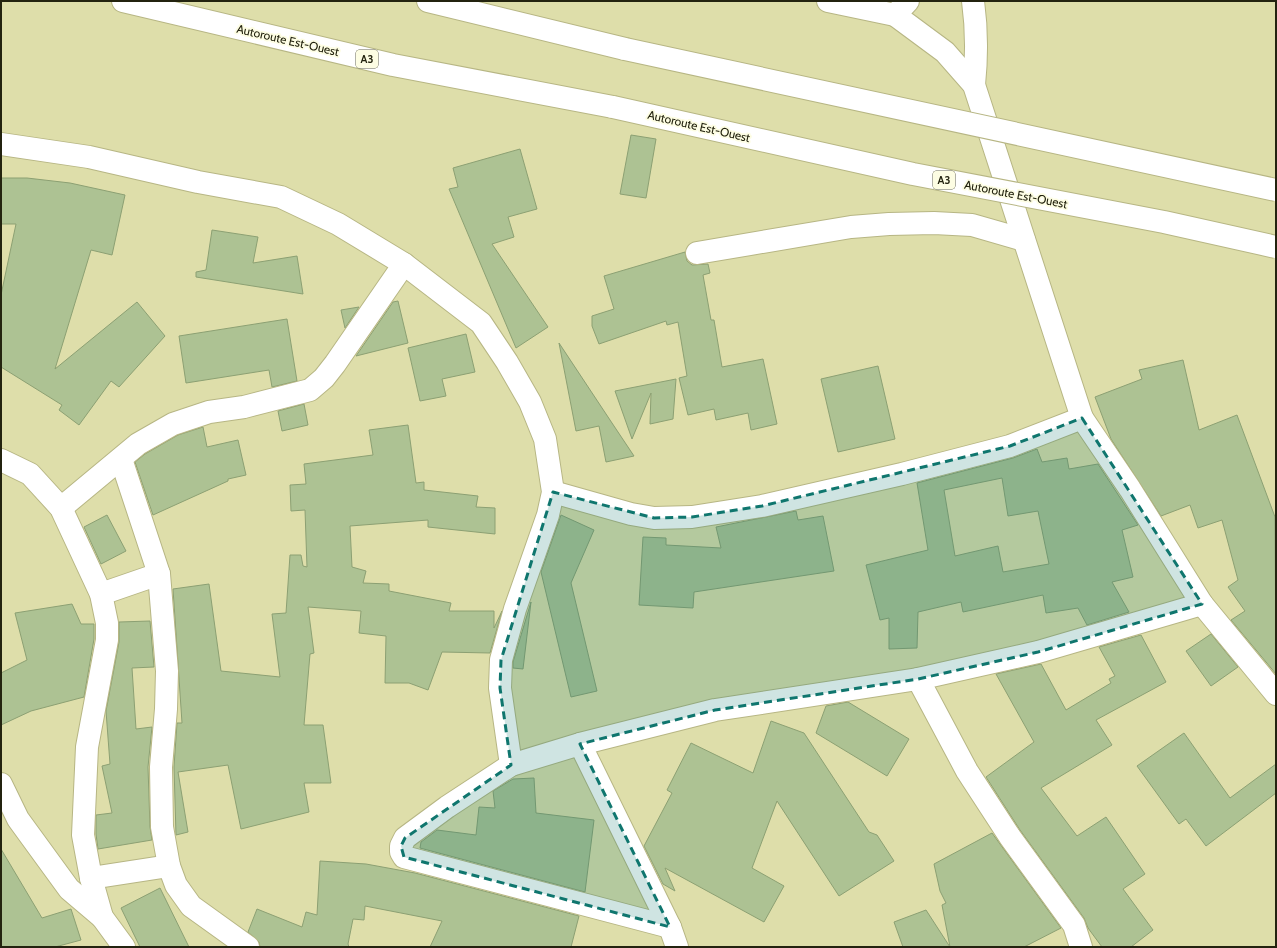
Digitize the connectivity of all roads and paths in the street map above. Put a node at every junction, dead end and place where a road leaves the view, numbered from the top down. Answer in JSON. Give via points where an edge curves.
{"nodes":[{"id":1,"x":123,"y":1,"type":"edge"},
{"id":2,"x":428,"y":1,"type":"edge"},
{"id":3,"x":828,"y":1,"type":"edge"},
{"id":4,"x":973,"y":1,"type":"edge"},
{"id":5,"x":901,"y":8,"type":"edge"},
{"id":6,"x":974,"y":85,"type":"junction"},
{"id":7,"x":1,"y":144,"type":"edge"},
{"id":8,"x":1276,"y":190,"type":"edge"},
{"id":9,"x":1024,"y":240,"type":"junction"},
{"id":10,"x":1276,"y":247,"type":"edge"},
{"id":11,"x":697,"y":253,"type":"dead end"},
{"id":12,"x":404,"y":264,"type":"junction"},
{"id":13,"x":1082,"y":418,"type":"junction"},
{"id":14,"x":121,"y":458,"type":"junction"},
{"id":15,"x":1,"y":460,"type":"edge"},
{"id":16,"x":554,"y":492,"type":"junction"},
{"id":17,"x":61,"y":508,"type":"junction"},
{"id":18,"x":159,"y":574,"type":"junction"},
{"id":19,"x":101,"y":594,"type":"junction"},
{"id":20,"x":1202,"y":604,"type":"junction"},
{"id":21,"x":918,"y":679,"type":"junction"},
{"id":22,"x":1276,"y":694,"type":"edge"},
{"id":23,"x":580,"y":744,"type":"junction"},
{"id":24,"x":511,"y":765,"type":"junction"},
{"id":25,"x":1,"y":784,"type":"edge"},
{"id":26,"x":168,"y":866,"type":"junction"},
{"id":27,"x":91,"y":878,"type":"junction"},
{"id":28,"x":102,"y":917,"type":"junction"},
{"id":29,"x":670,"y":927,"type":"junction"},
{"id":30,"x":124,"y":947,"type":"edge"},
{"id":31,"x":248,"y":947,"type":"edge"},
{"id":32,"x":677,"y":947,"type":"edge"},
{"id":33,"x":1082,"y":947,"type":"edge"}],
"edges":[{"from":1,"to":10,"type":"main road","name":"Autoroute Est-Ouest","number":"A3","bridge":true,"via":[[393,65],[613,107],[913,174],[1164,222]]},
{"from":2,"to":8,"type":"main road","bridge":true,"via":[[625,49]]},
{"from":3,"to":5,"type":"main road"},
{"from":4,"to":6,"type":"main road","via":[[977,51]]},
{"from":5,"to":6,"type":"main road"},
{"from":6,"to":9,"type":"main road"},
{"from":7,"to":12,"type":"main road","via":[[89,157],[198,182],[281,197],[338,224]]},
{"from":9,"to":11,"type":"main road","via":[[972,225],[889,224],[851,227]]},
{"from":9,"to":13,"type":"main road"},
{"from":12,"to":14,"type":"main road","via":[[335,364],[310,390],[244,407],[209,412],[173,424],[138,444]]},
{"from":12,"to":16,"type":"main road","via":[[480,323],[507,362],[530,402],[545,439]]},
{"from":13,"to":16,"type":"main road","via":[[1010,446],[902,474],[762,506],[692,517],[654,518]]},
{"from":13,"to":20,"type":"main road"},
{"from":14,"to":17,"type":"main road"},
{"from":14,"to":18,"type":"main road"},
{"from":15,"to":17,"type":"main road","via":[[30,474]]},
{"from":16,"to":24,"type":"main road","via":[[501,660],[500,688]]},
{"from":17,"to":19,"type":"main road"},
{"from":18,"to":19,"type":"main road"},
{"from":18,"to":26,"type":"main road","via":[[167,671],[161,767],[162,827]]},
{"from":19,"to":27,"type":"main road","via":[[107,623],[107,640],[87,747],[82,835]]},
{"from":20,"to":21,"type":"main road","via":[[1038,652]]},
{"from":20,"to":22,"type":"main road"},
{"from":21,"to":23,"type":"main road","via":[[715,710]]},
{"from":21,"to":33,"type":"main road","via":[[967,771],[1010,837],[1074,926]]},
{"from":23,"to":24,"type":"main road"},
{"from":23,"to":29,"type":"main road"},
{"from":24,"to":29,"type":"main road","via":[[405,838],[401,846],[404,857]]},
{"from":25,"to":28,"type":"main road","via":[[18,819],[69,889]]},
{"from":26,"to":27,"type":"main road"},
{"from":26,"to":31,"type":"main road","via":[[176,885],[191,906]]},
{"from":27,"to":28,"type":"main road"},
{"from":28,"to":30,"type":"main road"},
{"from":29,"to":32,"type":"main road"}]}
